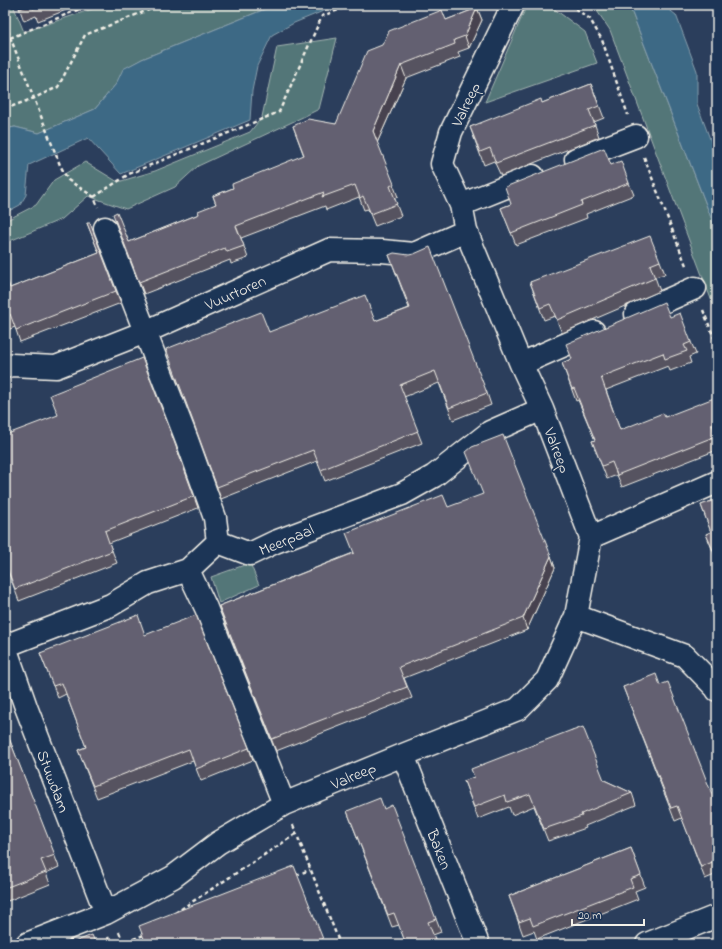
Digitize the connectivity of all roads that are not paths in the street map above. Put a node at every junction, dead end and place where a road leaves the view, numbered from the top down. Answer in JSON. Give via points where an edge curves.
{"nodes":[{"id":1,"x":513,"y":5,"type":"edge"},
{"id":2,"x":636,"y":136,"type":"road end"},
{"id":3,"x":461,"y":205,"type":"junction"},
{"id":4,"x":106,"y":228,"type":"road end"},
{"id":5,"x":466,"y":231,"type":"junction"},
{"id":6,"x":695,"y":288,"type":"road end"},
{"id":7,"x":145,"y":332,"type":"junction"},
{"id":8,"x":521,"y":364,"type":"junction"},
{"id":9,"x":5,"y":367,"type":"edge"},
{"id":10,"x":542,"y":409,"type":"junction"},
{"id":11,"x":717,"y":482,"type":"edge"},
{"id":12,"x":591,"y":537,"type":"junction"},
{"id":13,"x":218,"y":542,"type":"junction"},
{"id":14,"x":188,"y":570,"type":"junction"},
{"id":15,"x":576,"y":616,"type":"junction"},
{"id":16,"x":5,"y":647,"type":"edge"},
{"id":17,"x":717,"y":690,"type":"edge"},
{"id":18,"x":402,"y":755,"type":"junction"},
{"id":19,"x":284,"y":804,"type":"junction"},
{"id":20,"x":106,"y":913,"type":"junction"},
{"id":21,"x":717,"y":916,"type":"edge"},
{"id":22,"x":27,"y":944,"type":"edge"},
{"id":23,"x":478,"y":944,"type":"edge"},
{"id":24,"x":647,"y":944,"type":"edge"}],
"edges":[{"from":1,"to":3,"type":"street","name":"Valreep","via":[[451,132],[442,164]]},
{"from":2,"to":3,"type":"street"},
{"from":3,"to":5,"type":"street","name":"Valreep"},
{"from":4,"to":7,"type":"street"},
{"from":5,"to":7,"type":"street","name":"Vuurtoren","via":[[414,254],[329,250]]},
{"from":5,"to":8,"type":"street","name":"Valreep"},
{"from":6,"to":8,"type":"street"},
{"from":7,"to":9,"type":"street","name":"Vuurtoren","via":[[56,367]]},
{"from":7,"to":13,"type":"street","via":[[215,518]]},
{"from":8,"to":10,"type":"street","name":"Valreep"},
{"from":10,"to":12,"type":"street","name":"Valreep"},
{"from":10,"to":13,"type":"street","name":"Meerpaal","via":[[490,432],[434,476],[402,494],[250,554]]},
{"from":11,"to":12,"type":"street"},
{"from":12,"to":15,"type":"street","name":"Valreep"},
{"from":13,"to":14,"type":"street"},
{"from":14,"to":16,"type":"street","via":[[148,583],[111,605]]},
{"from":14,"to":19,"type":"street","via":[[206,608]]},
{"from":15,"to":17,"type":"street","via":[[685,656]]},
{"from":15,"to":18,"type":"street","name":"Valreep","via":[[547,680],[518,709]]},
{"from":16,"to":20,"type":"street","name":"Stuwdam"},
{"from":18,"to":19,"type":"street","name":"Valreep"},
{"from":18,"to":23,"type":"street","name":"Baken"},
{"from":19,"to":20,"type":"street","name":"Valreep","via":[[218,843],[173,877]]},
{"from":20,"to":22,"type":"street","name":"Valreep"},
{"from":21,"to":24,"type":"street"}]}
